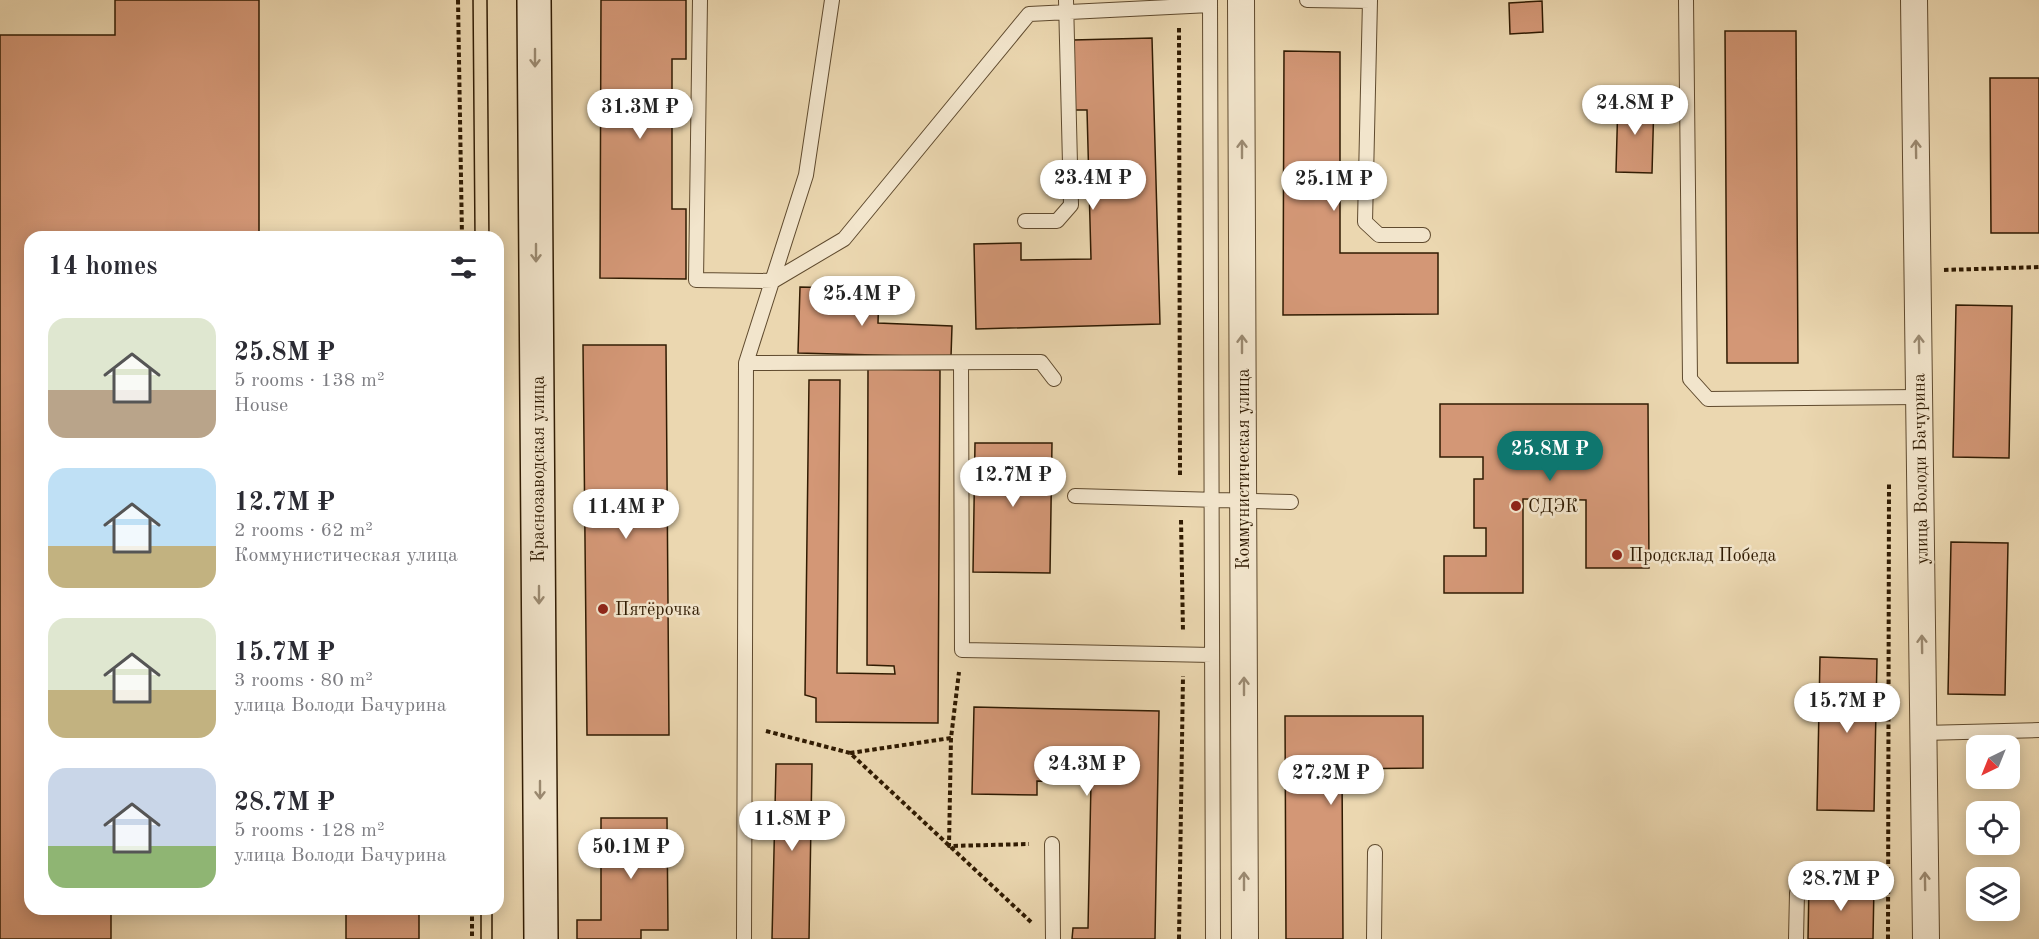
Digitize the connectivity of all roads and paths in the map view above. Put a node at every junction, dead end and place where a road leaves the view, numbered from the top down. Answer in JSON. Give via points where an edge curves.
{"nodes":[{"id":1,"x":458,"y":0,"type":"edge"},
{"id":2,"x":534,"y":0,"type":"edge"},
{"id":3,"x":700,"y":0,"type":"edge"},
{"id":4,"x":832,"y":0,"type":"edge"},
{"id":5,"x":1241,"y":0,"type":"edge"},
{"id":6,"x":1307,"y":0,"type":"edge"},
{"id":7,"x":1686,"y":0,"type":"edge"},
{"id":8,"x":1914,"y":0,"type":"edge"},
{"id":9,"x":1370,"y":1,"type":"edge"},
{"id":10,"x":1210,"y":3,"type":"edge"},
{"id":11,"x":1066,"y":7,"type":"edge"},
{"id":12,"x":1179,"y":7,"type":"junction"},
{"id":13,"x":1025,"y":221,"type":"dead end"},
{"id":14,"x":462,"y":231,"type":"edge"},
{"id":15,"x":1423,"y":235,"type":"dead end"},
{"id":16,"x":2039,"y":267,"type":"edge"},
{"id":17,"x":1918,"y":270,"type":"junction"},
{"id":18,"x":772,"y":281,"type":"junction"},
{"id":19,"x":746,"y":363,"type":"junction"},
{"id":20,"x":961,"y":363,"type":"junction"},
{"id":21,"x":1054,"y":379,"type":"dead end"},
{"id":22,"x":1919,"y":397,"type":"junction"},
{"id":23,"x":1889,"y":480,"type":"dead end"},
{"id":24,"x":1075,"y":496,"type":"dead end"},
{"id":25,"x":1180,"y":498,"type":"junction"},
{"id":26,"x":1212,"y":499,"type":"junction"},
{"id":27,"x":1243,"y":500,"type":"junction"},
{"id":28,"x":1291,"y":502,"type":"dead end"},
{"id":29,"x":962,"y":650,"type":"junction"},
{"id":30,"x":1183,"y":654,"type":"junction"},
{"id":31,"x":1212,"y":655,"type":"junction"},
{"id":32,"x":745,"y":726,"type":"junction"},
{"id":33,"x":2039,"y":730,"type":"edge"},
{"id":34,"x":1923,"y":733,"type":"junction"},
{"id":35,"x":951,"y":738,"type":"junction"},
{"id":36,"x":850,"y":753,"type":"junction"},
{"id":37,"x":1052,"y":844,"type":"joint"},
{"id":38,"x":949,"y":846,"type":"junction"},
{"id":39,"x":1375,"y":852,"type":"dead end"},
{"id":40,"x":1797,"y":893,"type":"dead end"},
{"id":41,"x":472,"y":915,"type":"edge"},
{"id":42,"x":1032,"y":923,"type":"dead end"},
{"id":43,"x":472,"y":939,"type":"edge"},
{"id":44,"x":541,"y":939,"type":"edge"},
{"id":45,"x":744,"y":939,"type":"edge"},
{"id":46,"x":1053,"y":939,"type":"edge"},
{"id":47,"x":1179,"y":939,"type":"edge"},
{"id":48,"x":1213,"y":939,"type":"edge"},
{"id":49,"x":1245,"y":939,"type":"edge"},
{"id":50,"x":1374,"y":939,"type":"edge"},
{"id":51,"x":1796,"y":939,"type":"edge"},
{"id":52,"x":1888,"y":939,"type":"edge"},
{"id":53,"x":1926,"y":939,"type":"edge"}],
"edges":[{"from":1,"to":14,"type":"path"},
{"from":2,"to":44,"type":"street","name":"Краснозаводская улица","one_way":true},
{"from":3,"to":18,"type":"lane","via":[[696,280]]},
{"from":4,"to":18,"type":"lane","via":[[806,175]]},
{"from":27,"to":5,"type":"street","name":"Коммунистическая улица","one_way":true},
{"from":6,"to":9,"type":"lane"},
{"from":7,"to":22,"type":"lane","via":[[1690,379],[1708,399]]},
{"from":17,"to":8,"type":"street","name":"улица Володи Бачурина","one_way":true},
{"from":9,"to":15,"type":"lane","via":[[1365,222],[1379,235]]},
{"from":10,"to":12,"type":"lane"},
{"from":10,"to":26,"type":"lane"},
{"from":11,"to":12,"type":"lane"},
{"from":11,"to":13,"type":"lane","via":[[1071,205],[1057,221]]},
{"from":11,"to":18,"type":"lane","via":[[1029,14],[844,239]]},
{"from":12,"to":25,"type":"path"},
{"from":16,"to":17,"type":"path"},
{"from":22,"to":17,"type":"street","name":"улица Володи Бачурина","one_way":true},
{"from":18,"to":19,"type":"lane"},
{"from":19,"to":20,"type":"lane"},
{"from":19,"to":32,"type":"lane"},
{"from":20,"to":21,"type":"lane","via":[[1041,362]]},
{"from":20,"to":29,"type":"lane"},
{"from":34,"to":22,"type":"street","name":"улица Володи Бачурина","one_way":true},
{"from":23,"to":52,"type":"path"},
{"from":24,"to":25,"type":"lane"},
{"from":25,"to":26,"type":"lane"},
{"from":25,"to":30,"type":"path"},
{"from":26,"to":27,"type":"lane"},
{"from":26,"to":31,"type":"lane"},
{"from":27,"to":28,"type":"lane"},
{"from":49,"to":27,"type":"street","name":"Коммунистическая улица","one_way":true},
{"from":29,"to":30,"type":"lane"},
{"from":29,"to":35,"type":"path"},
{"from":30,"to":31,"type":"lane"},
{"from":30,"to":47,"type":"path"},
{"from":31,"to":48,"type":"lane"},
{"from":32,"to":36,"type":"path"},
{"from":32,"to":45,"type":"lane"},
{"from":33,"to":34,"type":"lane"},
{"from":53,"to":34,"type":"street","name":"улица Володи Бачурина","one_way":true},
{"from":35,"to":36,"type":"path"},
{"from":35,"to":38,"type":"path"},
{"from":36,"to":38,"type":"path"},
{"from":37,"to":38,"type":"path"},
{"from":37,"to":46,"type":"lane"},
{"from":38,"to":42,"type":"path"},
{"from":39,"to":50,"type":"lane"},
{"from":40,"to":51,"type":"lane"},
{"from":41,"to":43,"type":"path"}]}
